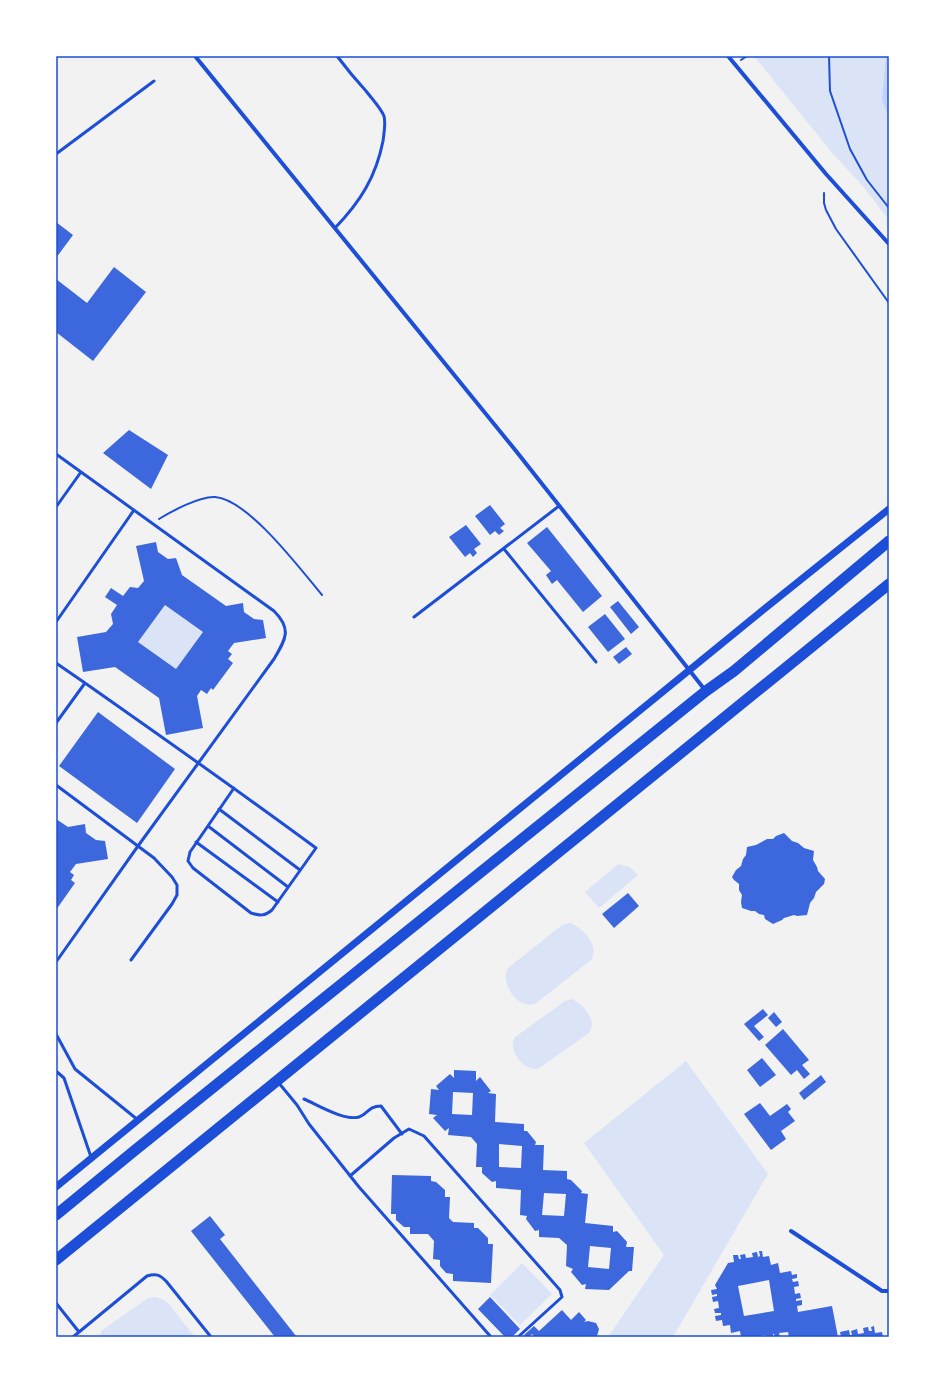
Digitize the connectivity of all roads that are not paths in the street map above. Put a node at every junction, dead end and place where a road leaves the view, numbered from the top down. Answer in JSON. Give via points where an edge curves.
{"nodes":[{"id":1,"x":196,"y":56,"type":"edge"},
{"id":2,"x":337,"y":56,"type":"edge"},
{"id":3,"x":728,"y":56,"type":"edge"},
{"id":4,"x":154,"y":81,"type":"dead end"},
{"id":5,"x":56,"y":154,"type":"edge"},
{"id":6,"x":335,"y":228,"type":"junction"},
{"id":7,"x":889,"y":244,"type":"edge"},
{"id":8,"x":56,"y":454,"type":"edge"},
{"id":9,"x":80,"y":472,"type":"junction"},
{"id":10,"x":559,"y":506,"type":"junction"},
{"id":11,"x":56,"y":507,"type":"edge"},
{"id":12,"x":889,"y":509,"type":"edge"},
{"id":13,"x":134,"y":510,"type":"junction"},
{"id":14,"x":889,"y":541,"type":"edge"},
{"id":15,"x":504,"y":549,"type":"junction"},
{"id":16,"x":889,"y":584,"type":"edge"},
{"id":17,"x":414,"y":617,"type":"dead end"},
{"id":18,"x":56,"y":622,"type":"edge"},
{"id":19,"x":56,"y":662,"type":"edge"},
{"id":20,"x":596,"y":662,"type":"dead end"},
{"id":21,"x":690,"y":670,"type":"junction"},
{"id":22,"x":85,"y":683,"type":"junction"},
{"id":23,"x":706,"y":691,"type":"junction"},
{"id":24,"x":56,"y":723,"type":"edge"},
{"id":25,"x":198,"y":762,"type":"junction"},
{"id":26,"x":56,"y":785,"type":"edge"},
{"id":27,"x":234,"y":788,"type":"junction"},
{"id":28,"x":219,"y":809,"type":"junction"},
{"id":29,"x":208,"y":826,"type":"junction"},
{"id":30,"x":196,"y":842,"type":"junction"},
{"id":31,"x":138,"y":846,"type":"junction"},
{"id":32,"x":300,"y":870,"type":"junction"},
{"id":33,"x":288,"y":887,"type":"junction"},
{"id":34,"x":278,"y":902,"type":"junction"},
{"id":35,"x":131,"y":960,"type":"dead end"},
{"id":36,"x":56,"y":962,"type":"edge"},
{"id":37,"x":56,"y":1034,"type":"edge"},
{"id":38,"x":56,"y":1070,"type":"edge"},
{"id":39,"x":276,"y":1081,"type":"junction"},
{"id":40,"x":304,"y":1099,"type":"dead end"},
{"id":41,"x":138,"y":1120,"type":"junction"},
{"id":42,"x":402,"y":1134,"type":"junction"},
{"id":43,"x":92,"y":1158,"type":"junction"},
{"id":44,"x":350,"y":1176,"type":"junction"},
{"id":45,"x":56,"y":1188,"type":"edge"},
{"id":46,"x":56,"y":1215,"type":"edge"},
{"id":47,"x":791,"y":1231,"type":"dead end"},
{"id":48,"x":56,"y":1260,"type":"edge"},
{"id":49,"x":889,"y":1291,"type":"edge"},
{"id":50,"x":56,"y":1303,"type":"edge"},
{"id":51,"x":79,"y":1332,"type":"junction"},
{"id":52,"x":73,"y":1337,"type":"edge"},
{"id":53,"x":211,"y":1337,"type":"edge"},
{"id":54,"x":492,"y":1337,"type":"edge"},
{"id":55,"x":518,"y":1337,"type":"edge"}],
"edges":[{"from":1,"to":6,"type":"street"},
{"from":2,"to":6,"type":"lane","via":[[377,105],[384,116],[385,128],[373,175],[350,212]]},
{"from":3,"to":7,"type":"street","via":[[826,174]]},
{"from":4,"to":5,"type":"lane"},
{"from":6,"to":10,"type":"street"},
{"from":8,"to":9,"type":"lane"},
{"from":9,"to":11,"type":"lane"},
{"from":9,"to":13,"type":"lane"},
{"from":10,"to":15,"type":"lane"},
{"from":10,"to":21,"type":"street"},
{"from":12,"to":21,"type":"street"},
{"from":13,"to":18,"type":"lane"},
{"from":13,"to":25,"type":"lane","via":[[274,611],[286,629],[284,641],[274,659]]},
{"from":14,"to":23,"type":"highway","via":[[734,671]]},
{"from":15,"to":17,"type":"lane"},
{"from":15,"to":20,"type":"lane"},
{"from":16,"to":39,"type":"highway"},
{"from":19,"to":22,"type":"lane"},
{"from":21,"to":23,"type":"street"},
{"from":21,"to":41,"type":"street"},
{"from":22,"to":24,"type":"lane"},
{"from":22,"to":25,"type":"lane"},
{"from":23,"to":46,"type":"highway"},
{"from":25,"to":27,"type":"lane"},
{"from":25,"to":31,"type":"lane"},
{"from":26,"to":31,"type":"lane"},
{"from":27,"to":28,"type":"lane"},
{"from":27,"to":32,"type":"lane","via":[[316,848]]},
{"from":28,"to":29,"type":"lane"},
{"from":28,"to":32,"type":"lane"},
{"from":29,"to":30,"type":"lane"},
{"from":29,"to":33,"type":"lane"},
{"from":30,"to":34,"type":"lane"},
{"from":30,"to":34,"type":"lane","via":[[188,856],[190,864],[251,913],[259,916],[266,914]]},
{"from":31,"to":35,"type":"lane","via":[[172,877],[177,885],[177,895]]},
{"from":31,"to":36,"type":"lane"},
{"from":32,"to":33,"type":"lane"},
{"from":33,"to":34,"type":"lane"},
{"from":37,"to":41,"type":"lane","via":[[75,1069]]},
{"from":38,"to":43,"type":"lane","via":[[64,1078]]},
{"from":39,"to":44,"type":"lane"},
{"from":39,"to":48,"type":"highway"},
{"from":40,"to":42,"type":"lane","via":[[342,1116],[352,1117],[360,1116],[374,1106],[381,1106]]},
{"from":41,"to":43,"type":"street"},
{"from":42,"to":44,"type":"lane"},
{"from":42,"to":55,"type":"lane","via":[[410,1129],[424,1136],[560,1290],[562,1297]]},
{"from":43,"to":45,"type":"street"},
{"from":44,"to":54,"type":"lane"},
{"from":47,"to":49,"type":"street","via":[[882,1291]]},
{"from":50,"to":51,"type":"lane"},
{"from":51,"to":52,"type":"lane"},
{"from":51,"to":53,"type":"lane","via":[[147,1276],[155,1274],[166,1281]]}]}
